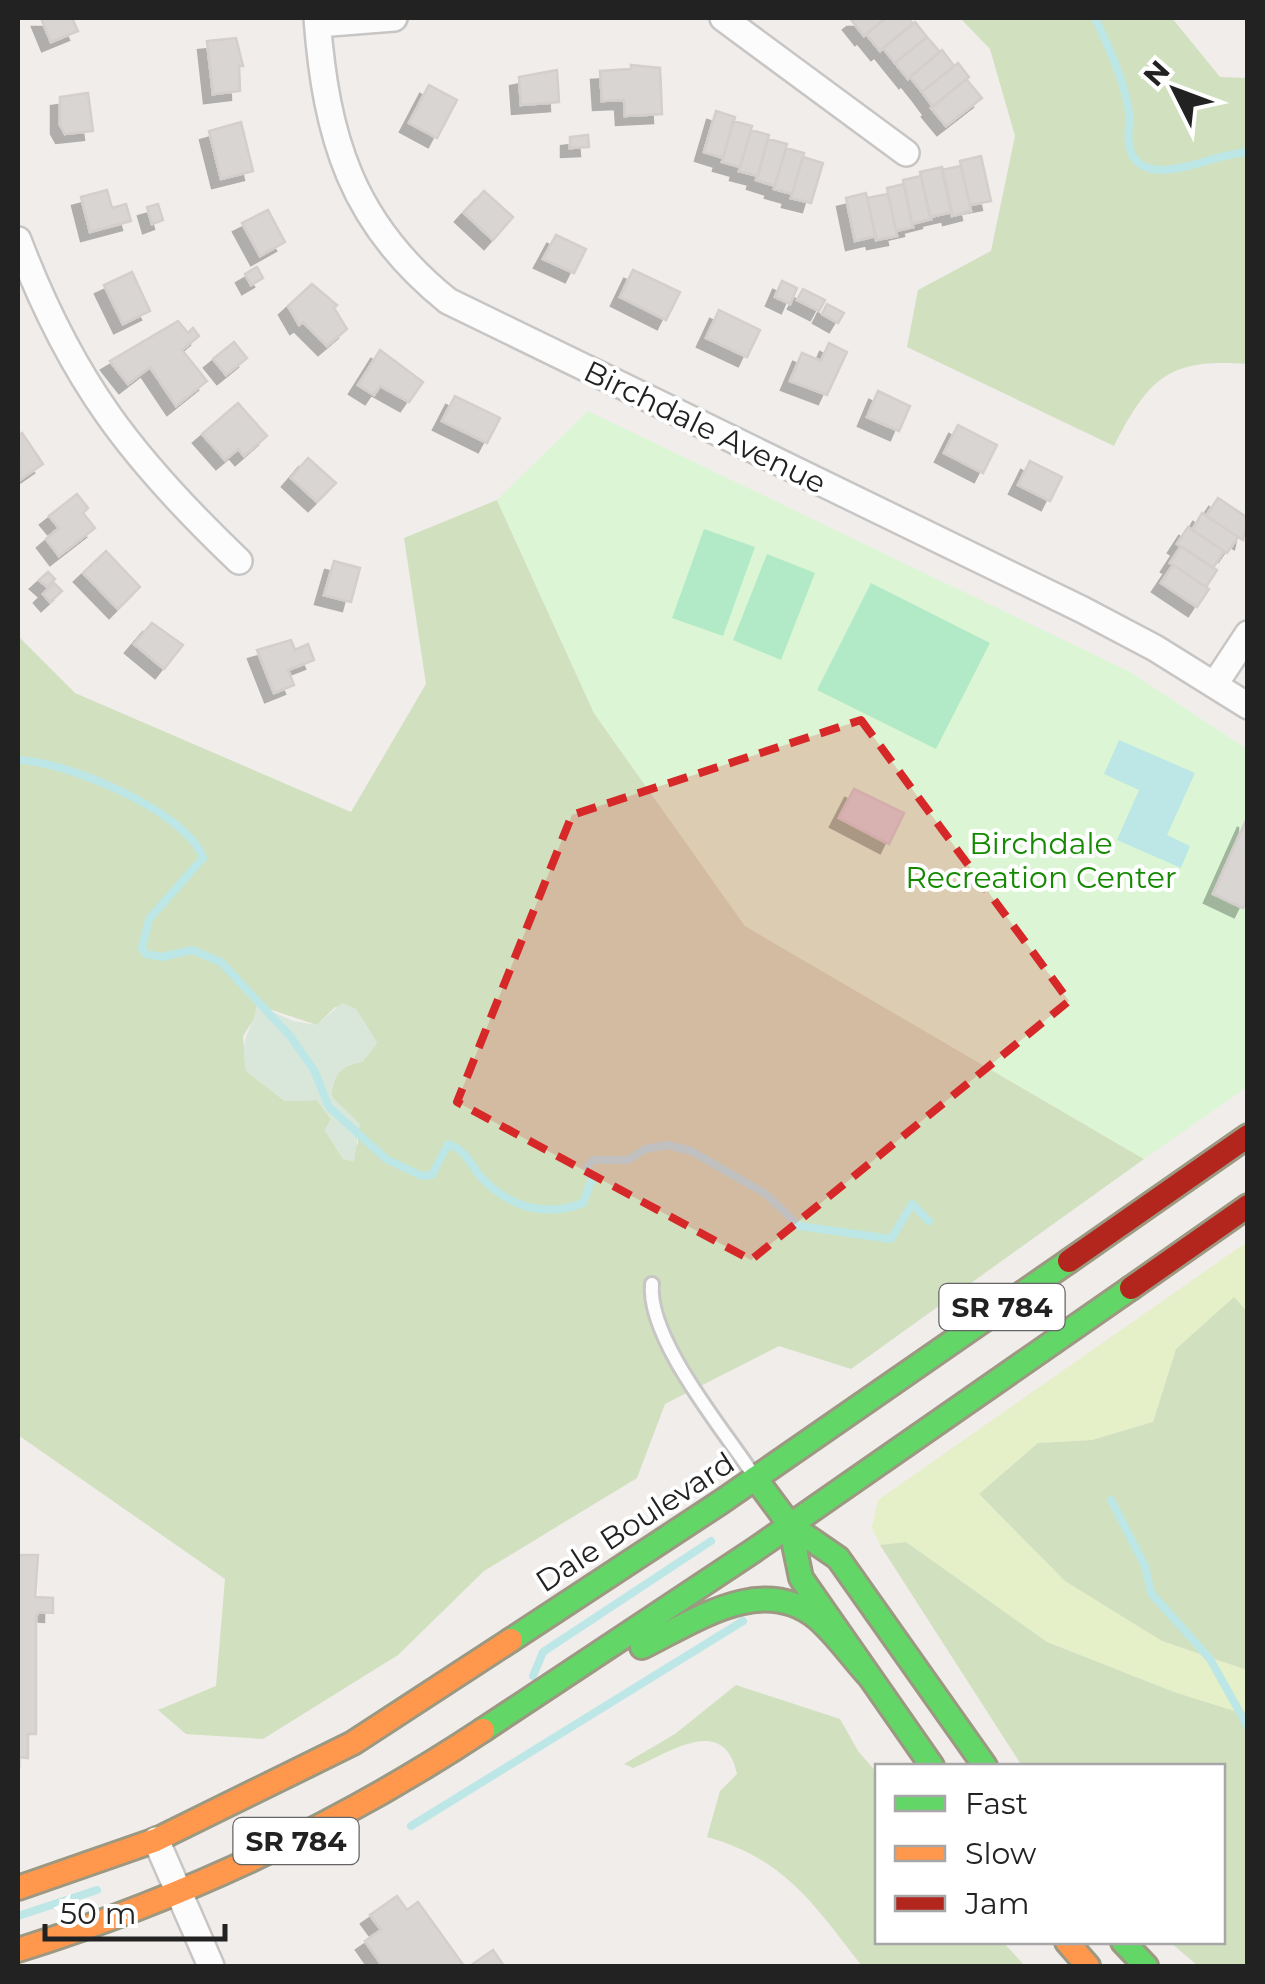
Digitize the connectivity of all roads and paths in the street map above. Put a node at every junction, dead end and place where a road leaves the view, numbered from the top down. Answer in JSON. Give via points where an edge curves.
{"nodes":[{"id":1,"x":394,"y":18,"type":"edge"},
{"id":2,"x":724,"y":18,"type":"edge"},
{"id":3,"x":318,"y":21,"type":"edge"},
{"id":4,"x":906,"y":154,"type":"dead end"},
{"id":5,"x":18,"y":240,"type":"edge"},
{"id":6,"x":239,"y":560,"type":"dead end"},
{"id":7,"x":1248,"y":634,"type":"edge"},
{"id":8,"x":1215,"y":684,"type":"junction"},
{"id":9,"x":1248,"y":706,"type":"edge"},
{"id":10,"x":1248,"y":1136,"type":"edge"},
{"id":11,"x":1248,"y":1206,"type":"edge"},
{"id":12,"x":652,"y":1284,"type":"dead end"},
{"id":13,"x":756,"y":1478,"type":"junction"},
{"id":14,"x":790,"y":1526,"type":"junction"},
{"id":15,"x":870,"y":1677,"type":"junction"},
{"id":16,"x":553,"y":1686,"type":"junction"},
{"id":17,"x":931,"y":1764,"type":"edge"},
{"id":18,"x":984,"y":1764,"type":"edge"},
{"id":19,"x":156,"y":1840,"type":"junction"},
{"id":20,"x":18,"y":1888,"type":"edge"},
{"id":21,"x":180,"y":1895,"type":"junction"},
{"id":22,"x":1068,"y":1944,"type":"edge"},
{"id":23,"x":1125,"y":1944,"type":"edge"},
{"id":24,"x":18,"y":1950,"type":"edge"},
{"id":25,"x":211,"y":1966,"type":"edge"},
{"id":26,"x":1088,"y":1966,"type":"edge"},
{"id":27,"x":1146,"y":1966,"type":"edge"}],
"edges":[{"from":1,"to":3,"type":"street"},
{"from":2,"to":4,"type":"street"},
{"from":3,"to":8,"type":"street","name":"Birchdale Avenue","via":[[326,104],[350,182],[405,263],[448,300],[1083,610]]},
{"from":5,"to":6,"type":"street","via":[[43,308],[96,403],[162,486]]},
{"from":7,"to":8,"type":"street"},
{"from":8,"to":9,"type":"street","name":"Birchdale Avenue"},
{"from":10,"to":13,"type":"main road","name":"Dale Boulevard","number":"SR 784"},
{"from":11,"to":14,"type":"main road","number":"SR 784"},
{"from":12,"to":13,"type":"lane","via":[[654,1314],[676,1356]]},
{"from":13,"to":14,"type":"main road"},
{"from":13,"to":19,"type":"main road","name":"Dale Boulevard","number":"SR 784","via":[[353,1742]]},
{"from":14,"to":15,"type":"main road","via":[[800,1578]]},
{"from":14,"to":16,"type":"main road","number":"SR 784"},
{"from":14,"to":18,"type":"main road","via":[[838,1558]]},
{"from":15,"to":16,"type":"main road","via":[[806,1610],[766,1598],[730,1606]]},
{"from":15,"to":17,"type":"main road"},
{"from":16,"to":21,"type":"main road","number":"SR 784","via":[[314,1832]]},
{"from":19,"to":20,"type":"main road","name":"Dale Boulevard","number":"SR 784"},
{"from":19,"to":21,"type":"street"},
{"from":21,"to":24,"type":"main road","number":"SR 784"},
{"from":21,"to":25,"type":"street"},
{"from":22,"to":26,"type":"main road"},
{"from":23,"to":27,"type":"main road"}]}
